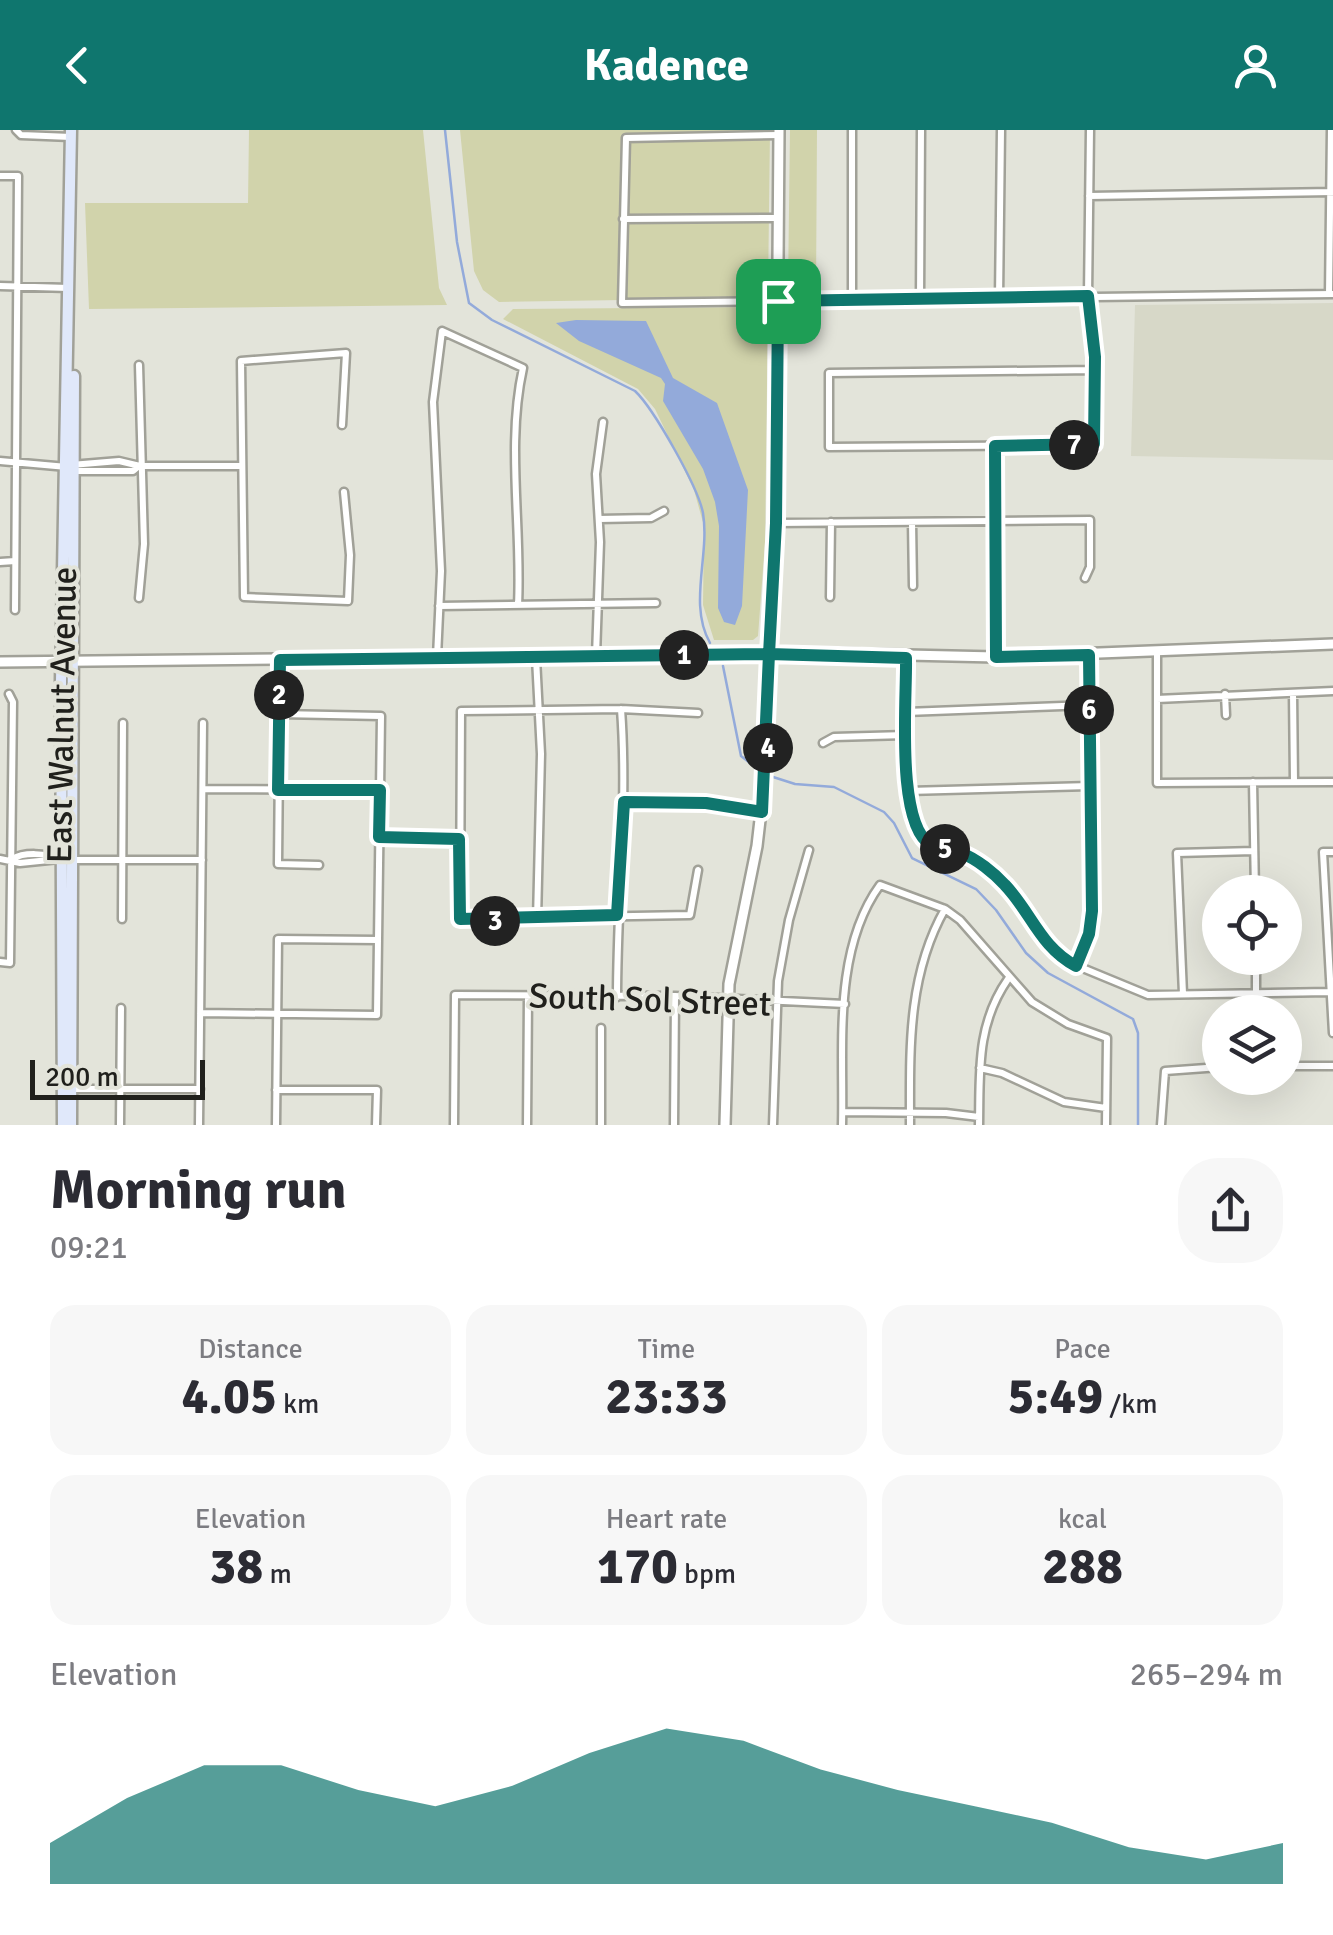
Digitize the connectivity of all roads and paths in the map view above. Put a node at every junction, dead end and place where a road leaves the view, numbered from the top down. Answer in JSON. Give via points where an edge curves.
{"nodes":[{"id":1,"x":16,"y":130,"type":"edge"},
{"id":2,"x":852,"y":130,"type":"edge"},
{"id":3,"x":921,"y":130,"type":"edge"},
{"id":4,"x":1001,"y":130,"type":"edge"},
{"id":5,"x":1090,"y":130,"type":"edge"},
{"id":6,"x":1331,"y":130,"type":"edge"},
{"id":7,"x":779,"y":133,"type":"edge"},
{"id":8,"x":71,"y":134,"type":"edge"},
{"id":9,"x":0,"y":176,"type":"edge"},
{"id":10,"x":1332,"y":192,"type":"edge"},
{"id":11,"x":1089,"y":196,"type":"junction"},
{"id":12,"x":779,"y":218,"type":"junction"},
{"id":13,"x":623,"y":219,"type":"junction"},
{"id":14,"x":0,"y":286,"type":"edge"},
{"id":15,"x":18,"y":286,"type":"junction"},
{"id":16,"x":70,"y":288,"type":"junction"},
{"id":17,"x":1331,"y":294,"type":"edge"},
{"id":18,"x":1088,"y":296,"type":"junction"},
{"id":19,"x":920,"y":298,"type":"junction"},
{"id":20,"x":1000,"y":298,"type":"junction"},
{"id":21,"x":852,"y":300,"type":"junction"},
{"id":22,"x":778,"y":301,"type":"junction"},
{"id":23,"x":139,"y":366,"type":"dead end"},
{"id":24,"x":1095,"y":370,"type":"junction"},
{"id":25,"x":603,"y":422,"type":"dead end"},
{"id":26,"x":342,"y":425,"type":"dead end"},
{"id":27,"x":995,"y":446,"type":"junction"},
{"id":28,"x":0,"y":461,"type":"edge"},
{"id":29,"x":15,"y":464,"type":"junction"},
{"id":30,"x":140,"y":466,"type":"junction"},
{"id":31,"x":242,"y":466,"type":"junction"},
{"id":32,"x":72,"y":467,"type":"junction"},
{"id":33,"x":344,"y":492,"type":"dead end"},
{"id":34,"x":664,"y":511,"type":"dead end"},
{"id":35,"x":598,"y":519,"type":"junction"},
{"id":36,"x":995,"y":521,"type":"junction"},
{"id":37,"x":832,"y":522,"type":"junction"},
{"id":38,"x":912,"y":522,"type":"junction"},
{"id":39,"x":776,"y":523,"type":"junction"},
{"id":40,"x":15,"y":561,"type":"junction"},
{"id":41,"x":0,"y":562,"type":"edge"},
{"id":42,"x":1085,"y":578,"type":"dead end"},
{"id":43,"x":913,"y":586,"type":"dead end"},
{"id":44,"x":830,"y":597,"type":"dead end"},
{"id":45,"x":139,"y":598,"type":"dead end"},
{"id":46,"x":596,"y":603,"type":"junction"},
{"id":47,"x":656,"y":603,"type":"dead end"},
{"id":48,"x":518,"y":604,"type":"junction"},
{"id":49,"x":439,"y":606,"type":"junction"},
{"id":50,"x":15,"y":610,"type":"dead end"},
{"id":51,"x":1333,"y":644,"type":"edge"},
{"id":52,"x":1157,"y":652,"type":"junction"},
{"id":53,"x":769,"y":654,"type":"junction"},
{"id":54,"x":1089,"y":655,"type":"junction"},
{"id":55,"x":596,"y":657,"type":"junction"},
{"id":56,"x":996,"y":657,"type":"junction"},
{"id":57,"x":536,"y":658,"type":"junction"},
{"id":58,"x":906,"y":658,"type":"junction"},
{"id":59,"x":437,"y":659,"type":"junction"},
{"id":60,"x":280,"y":660,"type":"junction"},
{"id":61,"x":0,"y":662,"type":"edge"},
{"id":62,"x":67,"y":663,"type":"junction"},
{"id":63,"x":1333,"y":691,"type":"edge"},
{"id":64,"x":1293,"y":693,"type":"junction"},
{"id":65,"x":10,"y":694,"type":"dead end"},
{"id":66,"x":1225,"y":694,"type":"junction"},
{"id":67,"x":1157,"y":699,"type":"junction"},
{"id":68,"x":1089,"y":706,"type":"junction"},
{"id":69,"x":621,"y":709,"type":"junction"},
{"id":70,"x":538,"y":712,"type":"junction"},
{"id":71,"x":906,"y":712,"type":"junction"},
{"id":72,"x":698,"y":713,"type":"dead end"},
{"id":73,"x":279,"y":714,"type":"junction"},
{"id":74,"x":1226,"y":715,"type":"dead end"},
{"id":75,"x":203,"y":723,"type":"dead end"},
{"id":76,"x":123,"y":724,"type":"dead end"},
{"id":77,"x":906,"y":735,"type":"junction"},
{"id":78,"x":823,"y":742,"type":"dead end"},
{"id":79,"x":1254,"y":782,"type":"junction"},
{"id":80,"x":1294,"y":782,"type":"junction"},
{"id":81,"x":1333,"y":782,"type":"edge"},
{"id":82,"x":1090,"y":786,"type":"junction"},
{"id":83,"x":202,"y":788,"type":"junction"},
{"id":84,"x":278,"y":790,"type":"junction"},
{"id":85,"x":380,"y":790,"type":"junction"},
{"id":86,"x":908,"y":791,"type":"junction"},
{"id":87,"x":624,"y":802,"type":"junction"},
{"id":88,"x":762,"y":812,"type":"junction"},
{"id":89,"x":379,"y":837,"type":"junction"},
{"id":90,"x":459,"y":839,"type":"junction"},
{"id":91,"x":809,"y":850,"type":"dead end"},
{"id":92,"x":1254,"y":852,"type":"junction"},
{"id":93,"x":1333,"y":852,"type":"edge"},
{"id":94,"x":0,"y":859,"type":"edge"},
{"id":95,"x":12,"y":859,"type":"junction"},
{"id":96,"x":66,"y":860,"type":"junction"},
{"id":97,"x":122,"y":860,"type":"junction"},
{"id":98,"x":202,"y":860,"type":"junction"},
{"id":99,"x":319,"y":865,"type":"dead end"},
{"id":100,"x":698,"y":870,"type":"dead end"},
{"id":101,"x":1255,"y":875,"type":"edge"},
{"id":102,"x":945,"y":910,"type":"junction"},
{"id":103,"x":617,"y":915,"type":"junction"},
{"id":104,"x":122,"y":919,"type":"dead end"},
{"id":105,"x":537,"y":920,"type":"junction"},
{"id":106,"x":378,"y":940,"type":"junction"},
{"id":107,"x":0,"y":962,"type":"edge"},
{"id":108,"x":1076,"y":966,"type":"junction"},
{"id":109,"x":1256,"y":975,"type":"edge"},
{"id":110,"x":1008,"y":979,"type":"junction"},
{"id":111,"x":1329,"y":992,"type":"junction"},
{"id":112,"x":67,"y":994,"type":"junction"},
{"id":113,"x":1183,"y":994,"type":"junction"},
{"id":114,"x":1256,"y":994,"type":"junction"},
{"id":115,"x":528,"y":996,"type":"junction"},
{"id":116,"x":675,"y":996,"type":"junction"},
{"id":117,"x":618,"y":997,"type":"junction"},
{"id":118,"x":728,"y":999,"type":"junction"},
{"id":119,"x":776,"y":1004,"type":"junction"},
{"id":120,"x":845,"y":1004,"type":"junction"},
{"id":121,"x":121,"y":1008,"type":"dead end"},
{"id":122,"x":200,"y":1013,"type":"junction"},
{"id":123,"x":277,"y":1014,"type":"junction"},
{"id":124,"x":602,"y":1028,"type":"dead end"},
{"id":125,"x":1333,"y":1032,"type":"edge"},
{"id":126,"x":1302,"y":1066,"type":"edge"},
{"id":127,"x":1333,"y":1066,"type":"edge"},
{"id":128,"x":980,"y":1068,"type":"junction"},
{"id":129,"x":1202,"y":1068,"type":"edge"},
{"id":130,"x":67,"y":1089,"type":"junction"},
{"id":131,"x":120,"y":1089,"type":"junction"},
{"id":132,"x":200,"y":1089,"type":"junction"},
{"id":133,"x":276,"y":1090,"type":"junction"},
{"id":134,"x":1106,"y":1108,"type":"junction"},
{"id":135,"x":843,"y":1112,"type":"junction"},
{"id":136,"x":910,"y":1112,"type":"junction"},
{"id":137,"x":979,"y":1121,"type":"edge"},
{"id":138,"x":63,"y":1125,"type":"edge"},
{"id":139,"x":71,"y":1125,"type":"edge"},
{"id":140,"x":120,"y":1125,"type":"edge"},
{"id":141,"x":199,"y":1125,"type":"edge"},
{"id":142,"x":276,"y":1125,"type":"edge"},
{"id":143,"x":376,"y":1125,"type":"edge"},
{"id":144,"x":454,"y":1125,"type":"edge"},
{"id":145,"x":527,"y":1125,"type":"edge"},
{"id":146,"x":601,"y":1125,"type":"edge"},
{"id":147,"x":674,"y":1125,"type":"edge"},
{"id":148,"x":725,"y":1125,"type":"edge"},
{"id":149,"x":773,"y":1125,"type":"edge"},
{"id":150,"x":842,"y":1125,"type":"edge"},
{"id":151,"x":910,"y":1125,"type":"edge"},
{"id":152,"x":1106,"y":1125,"type":"edge"},
{"id":153,"x":1162,"y":1125,"type":"edge"}],
"edges":[{"from":1,"to":8,"type":"street"},
{"from":2,"to":21,"type":"street"},
{"from":3,"to":19,"type":"street"},
{"from":4,"to":20,"type":"street"},
{"from":5,"to":11,"type":"street"},
{"from":6,"to":10,"type":"street"},
{"from":7,"to":12,"type":"street"},
{"from":7,"to":13,"type":"street","via":[[626,138]]},
{"from":8,"to":16,"type":"main road","name":"East Walnut Avenue"},
{"from":9,"to":15,"type":"street","via":[[18,176]]},
{"from":10,"to":11,"type":"street"},
{"from":10,"to":17,"type":"street"},
{"from":11,"to":18,"type":"street"},
{"from":12,"to":13,"type":"street"},
{"from":12,"to":22,"type":"street"},
{"from":13,"to":22,"type":"street","via":[[622,303]]},
{"from":14,"to":15,"type":"street"},
{"from":15,"to":16,"type":"street"},
{"from":15,"to":29,"type":"street"},
{"from":16,"to":32,"type":"main road","name":"East Walnut Avenue"},
{"from":17,"to":18,"type":"street"},
{"from":18,"to":20,"type":"street"},
{"from":18,"to":24,"type":"street"},
{"from":19,"to":20,"type":"street"},
{"from":19,"to":21,"type":"street"},
{"from":21,"to":22,"type":"street"},
{"from":22,"to":39,"type":"street"},
{"from":23,"to":30,"type":"street"},
{"from":24,"to":27,"type":"street","via":[[1094,444]]},
{"from":24,"to":27,"type":"street","via":[[829,373],[829,447]]},
{"from":25,"to":35,"type":"street"},
{"from":26,"to":31,"type":"street","via":[[346,353],[241,361]]},
{"from":27,"to":36,"type":"street"},
{"from":28,"to":29,"type":"street"},
{"from":29,"to":32,"type":"street"},
{"from":29,"to":40,"type":"street"},
{"from":30,"to":31,"type":"street"},
{"from":30,"to":32,"type":"street"},
{"from":30,"to":45,"type":"street"},
{"from":31,"to":33,"type":"street","via":[[244,597],[348,601]]},
{"from":32,"to":62,"type":"main road","name":"East Walnut Avenue"},
{"from":34,"to":35,"type":"street","via":[[651,518]]},
{"from":35,"to":46,"type":"street"},
{"from":36,"to":38,"type":"street"},
{"from":36,"to":42,"type":"street","via":[[1090,520]]},
{"from":36,"to":56,"type":"street"},
{"from":37,"to":38,"type":"street"},
{"from":37,"to":39,"type":"street"},
{"from":37,"to":44,"type":"street"},
{"from":38,"to":43,"type":"street"},
{"from":39,"to":53,"type":"street"},
{"from":40,"to":41,"type":"street"},
{"from":40,"to":50,"type":"street"},
{"from":46,"to":47,"type":"street"},
{"from":46,"to":48,"type":"street"},
{"from":46,"to":55,"type":"street"},
{"from":48,"to":49,"type":"street"},
{"from":48,"to":49,"type":"street","via":[[522,368],[442,331],[433,419]]},
{"from":49,"to":59,"type":"street"},
{"from":51,"to":52,"type":"street"},
{"from":52,"to":54,"type":"street"},
{"from":52,"to":67,"type":"street"},
{"from":53,"to":55,"type":"street"},
{"from":53,"to":58,"type":"street"},
{"from":53,"to":88,"type":"street"},
{"from":54,"to":56,"type":"street"},
{"from":54,"to":68,"type":"street"},
{"from":55,"to":57,"type":"street"},
{"from":56,"to":58,"type":"street"},
{"from":57,"to":59,"type":"street"},
{"from":57,"to":70,"type":"street"},
{"from":58,"to":71,"type":"street"},
{"from":59,"to":60,"type":"street"},
{"from":60,"to":62,"type":"street"},
{"from":60,"to":73,"type":"street"},
{"from":61,"to":62,"type":"street"},
{"from":62,"to":96,"type":"main road","name":"East Walnut Avenue"},
{"from":62,"to":96,"type":"main road","name":"East Walnut Avenue","via":[[60,797]]},
{"from":63,"to":64,"type":"street"},
{"from":64,"to":66,"type":"street"},
{"from":64,"to":80,"type":"street"},
{"from":65,"to":95,"type":"street"},
{"from":66,"to":67,"type":"street"},
{"from":66,"to":74,"type":"street"},
{"from":67,"to":79,"type":"street","via":[[1157,783]]},
{"from":68,"to":71,"type":"street"},
{"from":68,"to":82,"type":"street"},
{"from":69,"to":70,"type":"street"},
{"from":69,"to":72,"type":"street"},
{"from":69,"to":87,"type":"street"},
{"from":70,"to":90,"type":"street","via":[[460,711]]},
{"from":70,"to":105,"type":"street"},
{"from":71,"to":77,"type":"street"},
{"from":73,"to":84,"type":"street"},
{"from":73,"to":85,"type":"street","via":[[381,716]]},
{"from":75,"to":83,"type":"street"},
{"from":76,"to":97,"type":"street"},
{"from":77,"to":78,"type":"street","via":[[834,736]]},
{"from":77,"to":86,"type":"street"},
{"from":79,"to":80,"type":"street"},
{"from":79,"to":92,"type":"street"},
{"from":80,"to":81,"type":"street"},
{"from":82,"to":86,"type":"street"},
{"from":82,"to":108,"type":"street","via":[[1092,911]]},
{"from":83,"to":84,"type":"street"},
{"from":83,"to":98,"type":"street"},
{"from":84,"to":85,"type":"street"},
{"from":84,"to":99,"type":"street","via":[[278,864]]},
{"from":85,"to":89,"type":"street"},
{"from":86,"to":108,"type":"street","via":[[926,842],[970,858],[995,876],[1043,941]]},
{"from":87,"to":88,"type":"street"},
{"from":87,"to":103,"type":"street"},
{"from":88,"to":118,"type":"street"},
{"from":89,"to":90,"type":"street"},
{"from":89,"to":106,"type":"street"},
{"from":90,"to":105,"type":"street","via":[[460,919]]},
{"from":91,"to":119,"type":"street","via":[[788,920]]},
{"from":92,"to":101,"type":"street"},
{"from":92,"to":113,"type":"street","via":[[1178,852]]},
{"from":93,"to":111,"type":"street","via":[[1324,852]]},
{"from":94,"to":95,"type":"street"},
{"from":95,"to":96,"type":"street"},
{"from":95,"to":107,"type":"street","via":[[10,962]]},
{"from":96,"to":97,"type":"street"},
{"from":96,"to":112,"type":"main road","name":"East Walnut Avenue"},
{"from":96,"to":112,"type":"main road","name":"East Walnut Avenue","via":[[72,916]]},
{"from":97,"to":98,"type":"street"},
{"from":97,"to":104,"type":"street"},
{"from":98,"to":122,"type":"street"},
{"from":100,"to":103,"type":"street","via":[[690,916]]},
{"from":102,"to":110,"type":"street"},
{"from":102,"to":120,"type":"street","via":[[880,886],[857,936]]},
{"from":102,"to":136,"type":"street","via":[[916,984]]},
{"from":103,"to":105,"type":"street"},
{"from":103,"to":117,"type":"street"},
{"from":106,"to":123,"type":"street","via":[[376,1015]]},
{"from":106,"to":123,"type":"street","via":[[278,939]]},
{"from":108,"to":113,"type":"street","via":[[1141,994]]},
{"from":109,"to":114,"type":"street"},
{"from":110,"to":128,"type":"street","via":[[989,1012]]},
{"from":110,"to":134,"type":"street","via":[[1049,1014],[1107,1038]]},
{"from":111,"to":114,"type":"street"},
{"from":111,"to":125,"type":"street"},
{"from":112,"to":130,"type":"main road","name":"East Walnut Avenue"},
{"from":113,"to":114,"type":"street"},
{"from":115,"to":117,"type":"street","name":"South Sol Street"},
{"from":115,"to":144,"type":"street","name":"South Sol Street","via":[[455,995]]},
{"from":115,"to":145,"type":"street"},
{"from":116,"to":117,"type":"street","name":"South Sol Street"},
{"from":116,"to":118,"type":"street","name":"South Sol Street"},
{"from":116,"to":147,"type":"street"},
{"from":118,"to":119,"type":"street","name":"South Sol Street"},
{"from":118,"to":148,"type":"street"},
{"from":119,"to":120,"type":"street","name":"South Sol Street"},
{"from":119,"to":149,"type":"street"},
{"from":120,"to":135,"type":"street"},
{"from":121,"to":131,"type":"street"},
{"from":122,"to":123,"type":"street"},
{"from":122,"to":132,"type":"street"},
{"from":123,"to":133,"type":"street"},
{"from":124,"to":146,"type":"street"},
{"from":126,"to":127,"type":"street"},
{"from":128,"to":134,"type":"street","via":[[1064,1102]]},
{"from":128,"to":137,"type":"street"},
{"from":129,"to":153,"type":"street","via":[[1165,1071]]},
{"from":130,"to":131,"type":"street"},
{"from":130,"to":138,"type":"main road","name":"East Walnut Avenue"},
{"from":130,"to":139,"type":"main road","name":"East Walnut Avenue"},
{"from":131,"to":132,"type":"street"},
{"from":131,"to":140,"type":"street"},
{"from":132,"to":141,"type":"street"},
{"from":133,"to":142,"type":"street"},
{"from":133,"to":143,"type":"street","via":[[377,1090]]},
{"from":134,"to":152,"type":"street"},
{"from":135,"to":136,"type":"street"},
{"from":135,"to":150,"type":"street"},
{"from":136,"to":137,"type":"street"},
{"from":136,"to":151,"type":"street"}]}
